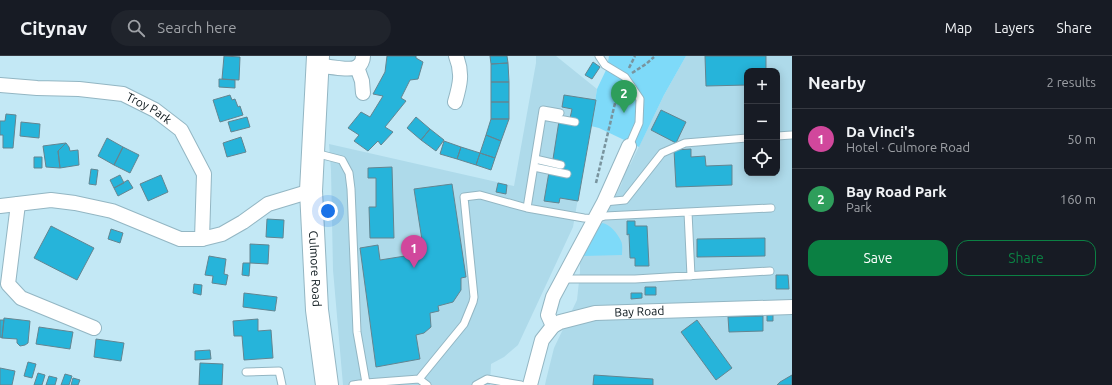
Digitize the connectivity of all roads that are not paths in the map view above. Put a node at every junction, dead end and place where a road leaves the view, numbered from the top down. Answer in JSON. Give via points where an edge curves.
{"nodes":[{"id":1,"x":456,"y":56,"type":"edge"},
{"id":2,"x":599,"y":56,"type":"edge"},
{"id":3,"x":317,"y":60,"type":"edge"},
{"id":4,"x":360,"y":62,"type":"edge"},
{"id":5,"x":0,"y":85,"type":"edge"},
{"id":6,"x":363,"y":93,"type":"dead end"},
{"id":7,"x":456,"y":102,"type":"dead end"},
{"id":8,"x":542,"y":113,"type":"junction"},
{"id":9,"x":560,"y":113,"type":"dead end"},
{"id":10,"x":575,"y":122,"type":"dead end"},
{"id":11,"x":792,"y":135,"type":"edge"},
{"id":12,"x":780,"y":136,"type":"edge"},
{"id":13,"x":744,"y":138,"type":"edge"},
{"id":14,"x":629,"y":146,"type":"joint"},
{"id":15,"x":312,"y":153,"type":"junction"},
{"id":16,"x":535,"y":159,"type":"junction"},
{"id":17,"x":562,"y":165,"type":"dead end"},
{"id":18,"x":534,"y":167,"type":"junction"},
{"id":19,"x":567,"y":174,"type":"dead end"},
{"id":20,"x":310,"y":191,"type":"junction"},
{"id":21,"x":604,"y":202,"type":"junction"},
{"id":22,"x":18,"y":204,"type":"junction"},
{"id":23,"x":0,"y":206,"type":"edge"},
{"id":24,"x":527,"y":208,"type":"junction"},
{"id":25,"x":771,"y":208,"type":"dead end"},
{"id":26,"x":688,"y":212,"type":"junction"},
{"id":27,"x":595,"y":219,"type":"junction"},
{"id":28,"x":202,"y":239,"type":"junction"},
{"id":29,"x":770,"y":271,"type":"dead end"},
{"id":30,"x":691,"y":276,"type":"junction"},
{"id":31,"x":561,"y":279,"type":"junction"},
{"id":32,"x":792,"y":307,"type":"edge"},
{"id":33,"x":553,"y":326,"type":"junction"},
{"id":34,"x":94,"y":328,"type":"dead end"},
{"id":35,"x":246,"y":372,"type":"dead end"},
{"id":36,"x":419,"y":379,"type":"junction"},
{"id":37,"x":366,"y":383,"type":"junction"},
{"id":38,"x":282,"y":385,"type":"edge"},
{"id":39,"x":327,"y":385,"type":"edge"},
{"id":40,"x":352,"y":385,"type":"edge"},
{"id":41,"x":427,"y":385,"type":"edge"},
{"id":42,"x":476,"y":385,"type":"edge"},
{"id":43,"x":521,"y":385,"type":"edge"},
{"id":44,"x":530,"y":385,"type":"edge"}],
"edges":[{"from":1,"to":7,"type":"street","via":[[460,65]]},
{"from":2,"to":14,"type":"lane","via":[[605,65],[625,77],[640,99],[639,122]]},
{"from":3,"to":4,"type":"street","via":[[349,69]]},
{"from":3,"to":15,"type":"highway","name":"Culmore Road"},
{"from":4,"to":6,"type":"street"},
{"from":5,"to":28,"type":"street","name":"Troy Park","via":[[123,94],[156,110],[181,130],[204,174]]},
{"from":8,"to":9,"type":"lane"},
{"from":8,"to":10,"type":"lane"},
{"from":8,"to":16,"type":"lane"},
{"from":11,"to":12,"type":"lane"},
{"from":13,"to":21,"type":"lane","via":[[685,143],[662,153],[625,200]]},
{"from":14,"to":21,"type":"street"},
{"from":15,"to":20,"type":"highway","name":"Culmore Road"},
{"from":15,"to":37,"type":"lane","via":[[342,160],[349,173],[357,332]]},
{"from":16,"to":17,"type":"lane"},
{"from":16,"to":18,"type":"lane"},
{"from":18,"to":19,"type":"lane"},
{"from":18,"to":24,"type":"lane"},
{"from":20,"to":28,"type":"street","via":[[268,204],[222,234]]},
{"from":20,"to":39,"type":"highway","name":"Culmore Road","via":[[317,310]]},
{"from":21,"to":27,"type":"street"},
{"from":22,"to":23,"type":"street"},
{"from":22,"to":28,"type":"street","via":[[51,200],[75,203],[112,211],[180,238]]},
{"from":22,"to":34,"type":"street","via":[[8,284],[20,298]]},
{"from":24,"to":27,"type":"lane"},
{"from":24,"to":36,"type":"lane","via":[[480,195],[464,197],[473,302],[464,324]]},
{"from":25,"to":26,"type":"lane"},
{"from":26,"to":27,"type":"lane","via":[[605,216]]},
{"from":26,"to":30,"type":"lane"},
{"from":27,"to":31,"type":"street"},
{"from":29,"to":30,"type":"lane"},
{"from":30,"to":31,"type":"lane"},
{"from":31,"to":33,"type":"street","via":[[548,315]]},
{"from":32,"to":33,"type":"street","name":"Bay Road","via":[[595,313]]},
{"from":33,"to":44,"type":"street","via":[[542,340]]},
{"from":35,"to":38,"type":"lane","via":[[279,371]]},
{"from":36,"to":37,"type":"lane"},
{"from":36,"to":41,"type":"lane"},
{"from":37,"to":40,"type":"lane"},
{"from":42,"to":43,"type":"lane","via":[[487,379]]}]}
